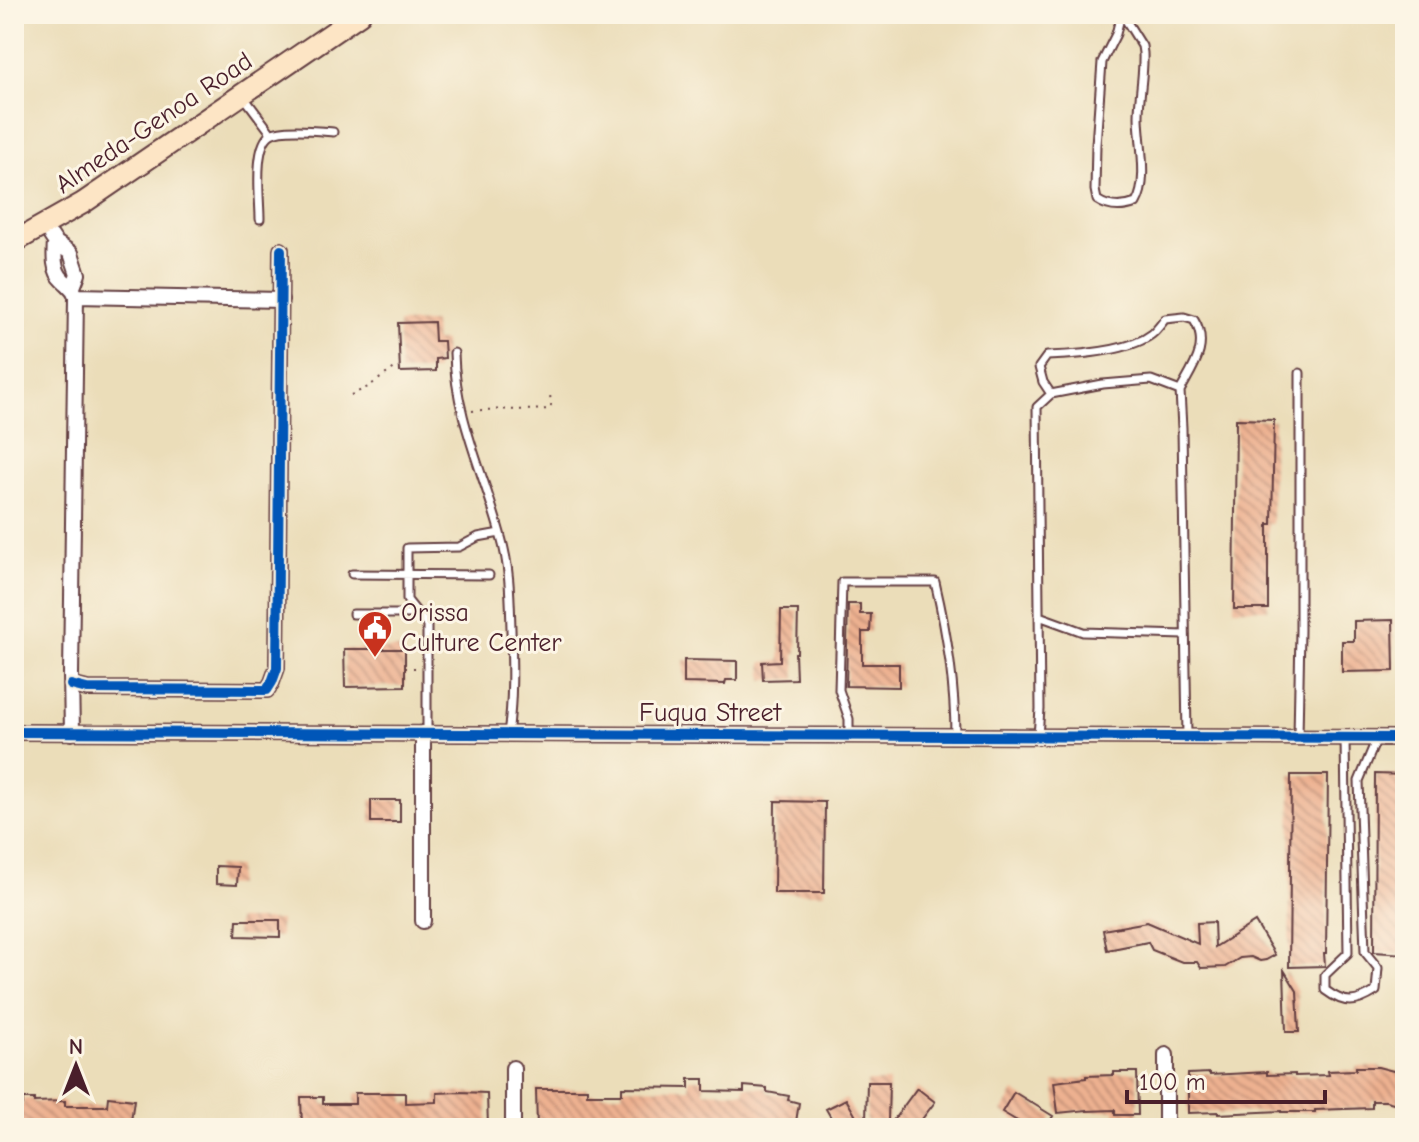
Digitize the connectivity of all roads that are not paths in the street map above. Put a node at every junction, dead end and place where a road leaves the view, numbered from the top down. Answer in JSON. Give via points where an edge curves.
{"nodes":[{"id":1,"x":360,"y":14,"type":"edge"},
{"id":2,"x":1121,"y":14,"type":"edge"},
{"id":3,"x":243,"y":95,"type":"junction"},
{"id":4,"x":333,"y":132,"type":"dead end"},
{"id":5,"x":271,"y":133,"type":"junction"},
{"id":6,"x":260,"y":219,"type":"dead end"},
{"id":7,"x":50,"y":234,"type":"junction"},
{"id":8,"x":14,"y":242,"type":"edge"},
{"id":9,"x":281,"y":250,"type":"dead end"},
{"id":10,"x":74,"y":292,"type":"junction"},
{"id":11,"x":281,"y":300,"type":"junction"},
{"id":12,"x":454,"y":353,"type":"dead end"},
{"id":13,"x":1300,"y":373,"type":"dead end"},
{"id":14,"x":1180,"y":391,"type":"junction"},
{"id":15,"x":1051,"y":394,"type":"junction"},
{"id":16,"x":500,"y":533,"type":"junction"},
{"id":17,"x":352,"y":574,"type":"dead end"},
{"id":18,"x":407,"y":574,"type":"junction"},
{"id":19,"x":489,"y":575,"type":"dead end"},
{"id":20,"x":353,"y":614,"type":"dead end"},
{"id":21,"x":418,"y":614,"type":"junction"},
{"id":22,"x":1039,"y":616,"type":"junction"},
{"id":23,"x":1185,"y":635,"type":"junction"},
{"id":24,"x":71,"y":685,"type":"junction"},
{"id":25,"x":14,"y":732,"type":"edge"},
{"id":26,"x":72,"y":733,"type":"junction"},
{"id":27,"x":425,"y":733,"type":"junction"},
{"id":28,"x":508,"y":734,"type":"junction"},
{"id":29,"x":849,"y":735,"type":"junction"},
{"id":30,"x":955,"y":736,"type":"junction"},
{"id":31,"x":1038,"y":736,"type":"junction"},
{"id":32,"x":1187,"y":737,"type":"junction"},
{"id":33,"x":1298,"y":737,"type":"junction"},
{"id":34,"x":1345,"y":738,"type":"junction"},
{"id":35,"x":1377,"y":738,"type":"junction"},
{"id":36,"x":1405,"y":738,"type":"edge"},
{"id":37,"x":423,"y":921,"type":"dead end"},
{"id":38,"x":1166,"y":1055,"type":"dead end"},
{"id":39,"x":513,"y":1068,"type":"dead end"},
{"id":40,"x":513,"y":1128,"type":"edge"},
{"id":41,"x":1166,"y":1128,"type":"edge"}],
"edges":[{"from":1,"to":3,"type":"main road","name":"Almeda-Genoa Road"},
{"from":2,"to":2,"type":"lane","via":[[1102,62],[1095,190],[1105,206],[1136,203],[1141,190],[1143,53]]},
{"from":3,"to":5,"type":"lane"},
{"from":3,"to":7,"type":"main road","name":"Almeda-Genoa Road","via":[[83,203]]},
{"from":4,"to":5,"type":"lane"},
{"from":5,"to":6,"type":"lane","via":[[260,151]]},
{"from":7,"to":8,"type":"main road","name":"Almeda-Genoa Road"},
{"from":7,"to":10,"type":"street","via":[[71,253],[78,274]]},
{"from":9,"to":11,"type":"street"},
{"from":10,"to":11,"type":"street"},
{"from":10,"to":24,"type":"street"},
{"from":11,"to":24,"type":"street","via":[[277,668],[272,682],[267,690]]},
{"from":12,"to":16,"type":"lane","via":[[466,426]]},
{"from":13,"to":33,"type":"lane"},
{"from":14,"to":15,"type":"lane","via":[[1151,380]]},
{"from":14,"to":15,"type":"lane","via":[[1200,353],[1200,330],[1184,317],[1165,319],[1133,345],[1047,356],[1039,367]]},
{"from":14,"to":23,"type":"lane"},
{"from":15,"to":22,"type":"lane","via":[[1037,407]]},
{"from":16,"to":18,"type":"lane","via":[[459,547],[407,548]]},
{"from":16,"to":28,"type":"lane","via":[[510,592]]},
{"from":17,"to":18,"type":"lane"},
{"from":18,"to":19,"type":"lane"},
{"from":18,"to":21,"type":"lane","via":[[407,600]]},
{"from":20,"to":21,"type":"lane"},
{"from":21,"to":27,"type":"lane","via":[[427,625]]},
{"from":22,"to":23,"type":"lane","via":[[1083,632]]},
{"from":22,"to":31,"type":"lane"},
{"from":23,"to":32,"type":"lane"},
{"from":24,"to":26,"type":"street"},
{"from":25,"to":26,"type":"street","name":"Fuqua Street"},
{"from":26,"to":27,"type":"street","name":"Fuqua Street"},
{"from":27,"to":28,"type":"street","name":"Fuqua Street"},
{"from":27,"to":37,"type":"street"},
{"from":28,"to":29,"type":"street","name":"Fuqua Street"},
{"from":29,"to":30,"type":"street","name":"Fuqua Street"},
{"from":29,"to":30,"type":"lane","via":[[839,690],[842,582],[935,582],[946,628]]},
{"from":30,"to":31,"type":"street","name":"Fuqua Street"},
{"from":31,"to":32,"type":"street","name":"Fuqua Street"},
{"from":32,"to":33,"type":"street","name":"Fuqua Street"},
{"from":33,"to":34,"type":"street","name":"Fuqua Street"},
{"from":34,"to":35,"type":"street","name":"Fuqua Street"},
{"from":34,"to":35,"type":"lane","via":[[1348,953],[1325,975],[1325,990],[1339,1000],[1361,1001],[1376,991],[1378,968],[1365,952],[1359,781]]},
{"from":35,"to":36,"type":"street","name":"Fuqua Street"},
{"from":38,"to":41,"type":"street"},
{"from":39,"to":40,"type":"street"}]}
